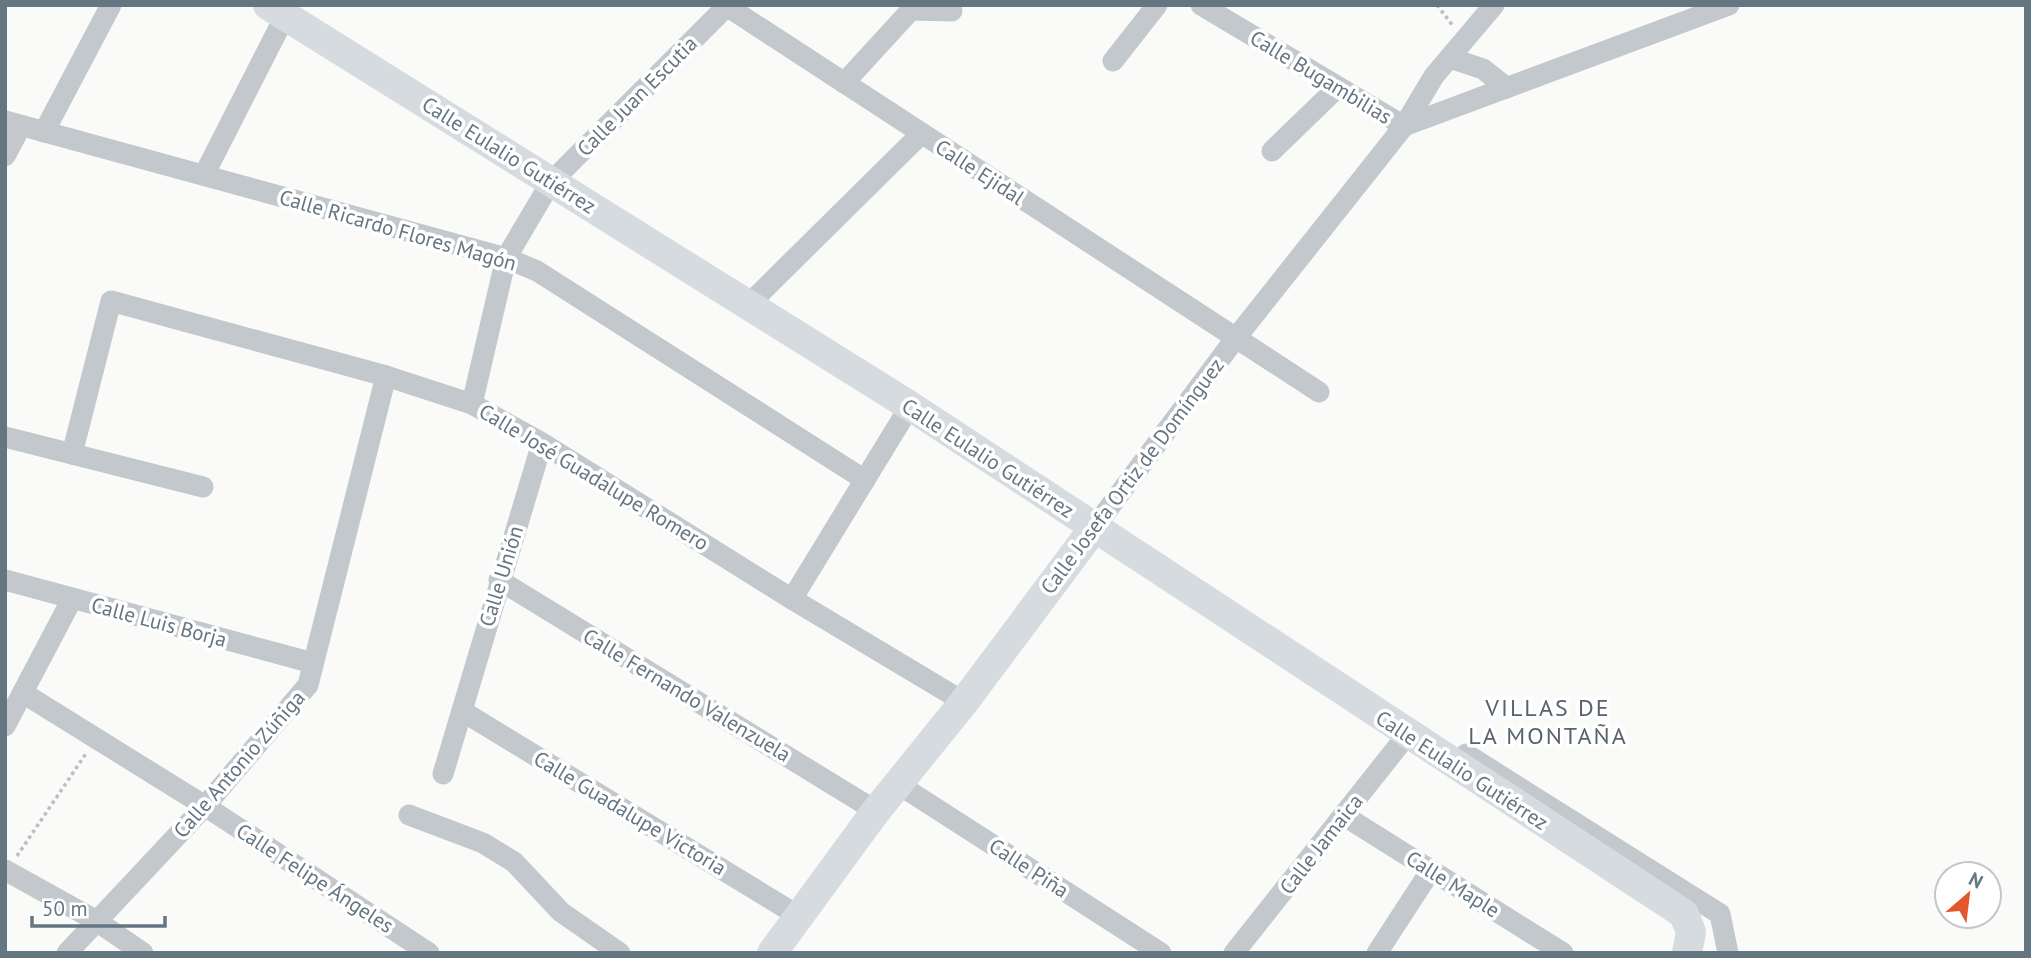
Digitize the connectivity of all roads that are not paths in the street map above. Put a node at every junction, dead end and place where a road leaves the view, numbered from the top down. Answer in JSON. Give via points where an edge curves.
{"nodes":[{"id":1,"x":111,"y":5,"type":"edge"},
{"id":2,"x":1157,"y":5,"type":"edge"},
{"id":3,"x":1201,"y":5,"type":"edge"},
{"id":4,"x":1494,"y":5,"type":"edge"},
{"id":5,"x":1729,"y":5,"type":"edge"},
{"id":6,"x":726,"y":6,"type":"edge"},
{"id":7,"x":277,"y":10,"type":"edge"},
{"id":8,"x":952,"y":10,"type":"dead end"},
{"id":9,"x":756,"y":13,"type":"edge"},
{"id":10,"x":1450,"y":58,"type":"junction"},
{"id":11,"x":1113,"y":61,"type":"dead end"},
{"id":12,"x":844,"y":83,"type":"junction"},
{"id":13,"x":1338,"y":87,"type":"junction"},
{"id":14,"x":1507,"y":88,"type":"junction"},
{"id":15,"x":13,"y":124,"type":"edge"},
{"id":16,"x":1404,"y":127,"type":"junction"},
{"id":17,"x":44,"y":132,"type":"junction"},
{"id":18,"x":922,"y":134,"type":"junction"},
{"id":19,"x":1272,"y":151,"type":"dead end"},
{"id":20,"x":5,"y":156,"type":"edge"},
{"id":21,"x":204,"y":175,"type":"junction"},
{"id":22,"x":551,"y":182,"type":"junction"},
{"id":23,"x":506,"y":258,"type":"junction"},
{"id":24,"x":749,"y":304,"type":"junction"},
{"id":25,"x":1235,"y":339,"type":"junction"},
{"id":26,"x":386,"y":376,"type":"junction"},
{"id":27,"x":1319,"y":392,"type":"dead end"},
{"id":28,"x":472,"y":404,"type":"junction"},
{"id":29,"x":911,"y":406,"type":"junction"},
{"id":30,"x":7,"y":441,"type":"edge"},
{"id":31,"x":542,"y":443,"type":"junction"},
{"id":32,"x":72,"y":454,"type":"junction"},
{"id":33,"x":865,"y":480,"type":"junction"},
{"id":34,"x":202,"y":487,"type":"dead end"},
{"id":35,"x":1094,"y":528,"type":"junction"},
{"id":36,"x":5,"y":580,"type":"edge"},
{"id":37,"x":499,"y":580,"type":"junction"},
{"id":38,"x":72,"y":599,"type":"junction"},
{"id":39,"x":792,"y":599,"type":"junction"},
{"id":40,"x":313,"y":663,"type":"junction"},
{"id":41,"x":23,"y":693,"type":"junction"},
{"id":42,"x":1349,"y":696,"type":"junction"},
{"id":43,"x":964,"y":702,"type":"junction"},
{"id":44,"x":462,"y":711,"type":"junction"},
{"id":45,"x":5,"y":726,"type":"edge"},
{"id":46,"x":1407,"y":734,"type":"junction"},
{"id":47,"x":443,"y":774,"type":"dead end"},
{"id":48,"x":898,"y":784,"type":"junction"},
{"id":49,"x":205,"y":806,"type":"junction"},
{"id":50,"x":876,"y":811,"type":"junction"},
{"id":51,"x":409,"y":815,"type":"dead end"},
{"id":52,"x":1343,"y":815,"type":"junction"},
{"id":53,"x":1431,"y":870,"type":"junction"},
{"id":54,"x":6,"y":871,"type":"edge"},
{"id":55,"x":797,"y":915,"type":"junction"},
{"id":56,"x":95,"y":920,"type":"junction"},
{"id":57,"x":1689,"y":942,"type":"edge"},
{"id":58,"x":772,"y":952,"type":"edge"},
{"id":59,"x":67,"y":953,"type":"edge"},
{"id":60,"x":143,"y":953,"type":"edge"},
{"id":61,"x":429,"y":953,"type":"edge"},
{"id":62,"x":620,"y":953,"type":"edge"},
{"id":63,"x":1161,"y":953,"type":"edge"},
{"id":64,"x":1234,"y":953,"type":"edge"},
{"id":65,"x":1377,"y":953,"type":"edge"},
{"id":66,"x":1563,"y":953,"type":"edge"},
{"id":67,"x":1728,"y":953,"type":"edge"}],
"edges":[{"from":1,"to":17,"type":"street"},
{"from":2,"to":11,"type":"street"},
{"from":3,"to":13,"type":"street","name":"Calle Bugambilias"},
{"from":4,"to":10,"type":"street","name":"Calle Josefa Ortiz de Domínguez"},
{"from":5,"to":14,"type":"street"},
{"from":6,"to":9,"type":"street","name":"Calle Ejidal"},
{"from":6,"to":22,"type":"street","name":"Calle Juan Escutia"},
{"from":7,"to":21,"type":"street"},
{"from":7,"to":22,"type":"street","name":"Calle Eulalio Gutiérrez"},
{"from":8,"to":12,"type":"street","via":[[911,10]]},
{"from":9,"to":12,"type":"street","name":"Calle Ejidal"},
{"from":10,"to":14,"type":"street","via":[[1483,69]]},
{"from":10,"to":16,"type":"street","name":"Calle Josefa Ortiz de Domínguez"},
{"from":12,"to":18,"type":"street","name":"Calle Ejidal"},
{"from":13,"to":16,"type":"street","name":"Calle Bugambilias"},
{"from":13,"to":19,"type":"street"},
{"from":14,"to":16,"type":"street"},
{"from":15,"to":17,"type":"street","name":"Calle Ricardo Flores Magón"},
{"from":15,"to":20,"type":"street"},
{"from":16,"to":25,"type":"street","name":"Calle Josefa Ortiz de Domínguez"},
{"from":17,"to":21,"type":"street","name":"Calle Ricardo Flores Magón"},
{"from":18,"to":24,"type":"street"},
{"from":18,"to":25,"type":"street","name":"Calle Ejidal"},
{"from":21,"to":23,"type":"street","name":"Calle Ricardo Flores Magón"},
{"from":22,"to":23,"type":"street","name":"Calle Juan Escutia"},
{"from":22,"to":24,"type":"street","name":"Calle Eulalio Gutiérrez"},
{"from":23,"to":28,"type":"street","name":"Calle Juan Escutia"},
{"from":23,"to":33,"type":"street","name":"Calle Ricardo Flores Magón","via":[[537,271]]},
{"from":24,"to":29,"type":"street","name":"Calle Eulalio Gutiérrez"},
{"from":25,"to":27,"type":"street","name":"Calle Ejidal"},
{"from":25,"to":35,"type":"street","name":"Calle Josefa Ortiz de Domínguez"},
{"from":26,"to":28,"type":"street","name":"Calle José Guadalupe Romero"},
{"from":26,"to":32,"type":"street","name":"Calle José Guadalupe Romero","via":[[111,301]]},
{"from":26,"to":40,"type":"street","name":"Calle Antonio Zúñiga"},
{"from":28,"to":31,"type":"street","name":"Calle José Guadalupe Romero"},
{"from":29,"to":33,"type":"street"},
{"from":29,"to":35,"type":"street","name":"Calle Eulalio Gutiérrez"},
{"from":30,"to":32,"type":"street"},
{"from":31,"to":37,"type":"street","name":"Calle Unión"},
{"from":31,"to":39,"type":"street","name":"Calle José Guadalupe Romero"},
{"from":32,"to":34,"type":"street"},
{"from":33,"to":39,"type":"street"},
{"from":35,"to":42,"type":"street","name":"Calle Eulalio Gutiérrez"},
{"from":35,"to":43,"type":"street","name":"Calle Josefa Ortiz de Domínguez"},
{"from":36,"to":38,"type":"street","name":"Calle Luis Borja"},
{"from":37,"to":44,"type":"street","name":"Calle Unión"},
{"from":37,"to":50,"type":"street","name":"Calle Fernando Valenzuela"},
{"from":38,"to":40,"type":"street","name":"Calle Luis Borja"},
{"from":38,"to":41,"type":"street"},
{"from":39,"to":43,"type":"street","name":"Calle José Guadalupe Romero"},
{"from":40,"to":49,"type":"street","name":"Calle Antonio Zúñiga","via":[[309,685]]},
{"from":41,"to":45,"type":"street"},
{"from":41,"to":49,"type":"street","name":"Calle Felipe Ángeles"},
{"from":42,"to":46,"type":"street","name":"Calle Eulalio Gutiérrez"},
{"from":42,"to":67,"type":"street","via":[[1409,718],[1720,914]]},
{"from":43,"to":48,"type":"street","name":"Calle Josefa Ortiz de Domínguez"},
{"from":44,"to":47,"type":"street","name":"Calle Unión"},
{"from":44,"to":55,"type":"street","name":"Calle Guadalupe Victoria"},
{"from":46,"to":52,"type":"street","name":"Calle Jamaica"},
{"from":46,"to":57,"type":"street","name":"Calle Eulalio Gutiérrez","via":[[1684,914]]},
{"from":48,"to":50,"type":"street","name":"Calle Josefa Ortiz de Domínguez"},
{"from":48,"to":63,"type":"street","name":"Calle Piña"},
{"from":49,"to":56,"type":"street","name":"Calle Antonio Zúñiga"},
{"from":49,"to":61,"type":"street","name":"Calle Felipe Ángeles"},
{"from":50,"to":55,"type":"street","name":"Calle Josefa Ortiz de Domínguez"},
{"from":51,"to":62,"type":"street","via":[[483,843],[514,862],[561,912]]},
{"from":52,"to":53,"type":"street","name":"Calle Maple"},
{"from":52,"to":64,"type":"street","name":"Calle Jamaica"},
{"from":53,"to":65,"type":"street"},
{"from":53,"to":66,"type":"street","name":"Calle Maple"},
{"from":54,"to":56,"type":"street"},
{"from":55,"to":58,"type":"street","name":"Calle Josefa Ortiz de Domínguez"},
{"from":56,"to":59,"type":"street","name":"Calle Antonio Zúñiga"},
{"from":56,"to":60,"type":"street"}]}
